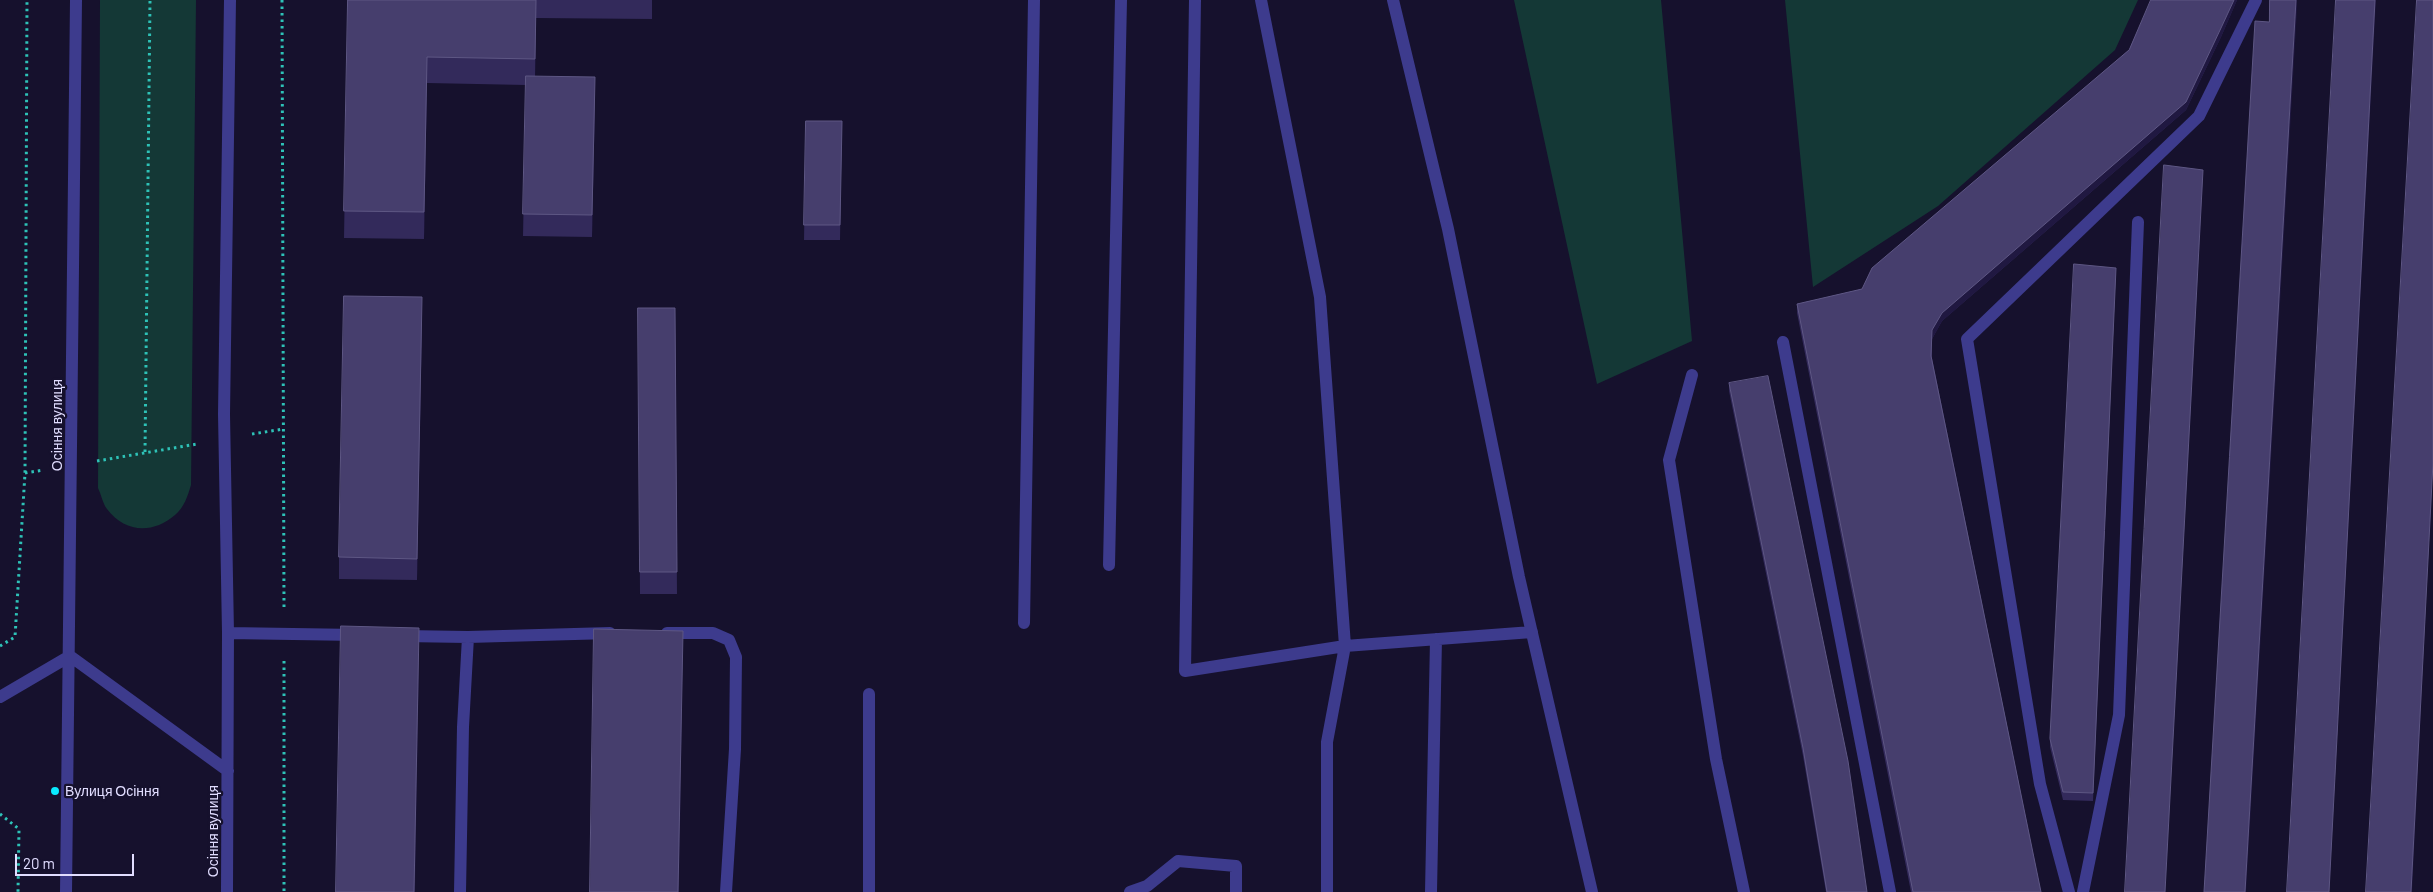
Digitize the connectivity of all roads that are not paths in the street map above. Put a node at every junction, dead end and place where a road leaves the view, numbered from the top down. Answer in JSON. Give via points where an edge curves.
{"nodes":[{"id":1,"x":76,"y":0,"type":"edge"},
{"id":2,"x":230,"y":0,"type":"edge"},
{"id":3,"x":1034,"y":0,"type":"edge"},
{"id":4,"x":1121,"y":0,"type":"edge"},
{"id":5,"x":1195,"y":0,"type":"edge"},
{"id":6,"x":1261,"y":0,"type":"edge"},
{"id":7,"x":1393,"y":0,"type":"edge"},
{"id":8,"x":2256,"y":0,"type":"edge"},
{"id":9,"x":2138,"y":222,"type":"dead end"},
{"id":10,"x":1783,"y":342,"type":"dead end"},
{"id":11,"x":1692,"y":375,"type":"dead end"},
{"id":12,"x":1109,"y":565,"type":"dead end"},
{"id":13,"x":1024,"y":623,"type":"dead end"},
{"id":14,"x":1532,"y":632,"type":"junction"},
{"id":15,"x":228,"y":633,"type":"junction"},
{"id":16,"x":626,"y":633,"type":"edge"},
{"id":17,"x":655,"y":633,"type":"edge"},
{"id":18,"x":369,"y":635,"type":"edge"},
{"id":19,"x":389,"y":636,"type":"edge"},
{"id":20,"x":468,"y":637,"type":"junction"},
{"id":21,"x":1436,"y":639,"type":"junction"},
{"id":22,"x":1345,"y":646,"type":"junction"},
{"id":23,"x":70,"y":656,"type":"junction"},
{"id":24,"x":869,"y":694,"type":"dead end"},
{"id":25,"x":0,"y":698,"type":"edge"},
{"id":26,"x":228,"y":771,"type":"junction"},
{"id":27,"x":66,"y":892,"type":"edge"},
{"id":28,"x":228,"y":892,"type":"edge"},
{"id":29,"x":460,"y":892,"type":"edge"},
{"id":30,"x":726,"y":892,"type":"edge"},
{"id":31,"x":868,"y":892,"type":"edge"},
{"id":32,"x":1130,"y":892,"type":"edge"},
{"id":33,"x":1236,"y":892,"type":"edge"},
{"id":34,"x":1327,"y":892,"type":"edge"},
{"id":35,"x":1431,"y":892,"type":"edge"},
{"id":36,"x":1592,"y":892,"type":"edge"},
{"id":37,"x":1744,"y":892,"type":"edge"},
{"id":38,"x":1890,"y":892,"type":"edge"},
{"id":39,"x":2069,"y":892,"type":"edge"},
{"id":40,"x":2084,"y":892,"type":"edge"}],
"edges":[{"from":1,"to":23,"type":"street","name":"Осіння вулиця"},
{"from":2,"to":15,"type":"street","name":"Осіння вулиця","via":[[224,439]]},
{"from":3,"to":13,"type":"street"},
{"from":4,"to":12,"type":"street"},
{"from":5,"to":22,"type":"street","via":[[1184,671]]},
{"from":6,"to":22,"type":"street","via":[[1320,297]]},
{"from":7,"to":14,"type":"street","via":[[1448,229]]},
{"from":8,"to":39,"type":"street","via":[[2199,116],[1967,339],[2040,784]]},
{"from":9,"to":40,"type":"street","via":[[2119,715]]},
{"from":10,"to":38,"type":"street"},
{"from":11,"to":37,"type":"street","via":[[1669,460],[1716,758]]},
{"from":14,"to":21,"type":"street"},
{"from":14,"to":36,"type":"street"},
{"from":15,"to":18,"type":"street"},
{"from":15,"to":26,"type":"street","name":"Осіння вулиця"},
{"from":16,"to":20,"type":"street"},
{"from":17,"to":30,"type":"street","via":[[713,633],[729,640],[736,657],[735,749]]},
{"from":19,"to":20,"type":"street"},
{"from":20,"to":29,"type":"street"},
{"from":21,"to":22,"type":"street"},
{"from":21,"to":35,"type":"street"},
{"from":22,"to":34,"type":"street","via":[[1327,742]]},
{"from":23,"to":25,"type":"street"},
{"from":23,"to":26,"type":"street","name":"Осіння вулиця"},
{"from":23,"to":27,"type":"street"},
{"from":24,"to":31,"type":"street"},
{"from":26,"to":28,"type":"street","name":"Осіння вулиця"},
{"from":32,"to":33,"type":"street","via":[[1147,886],[1178,861],[1236,866]]}]}
